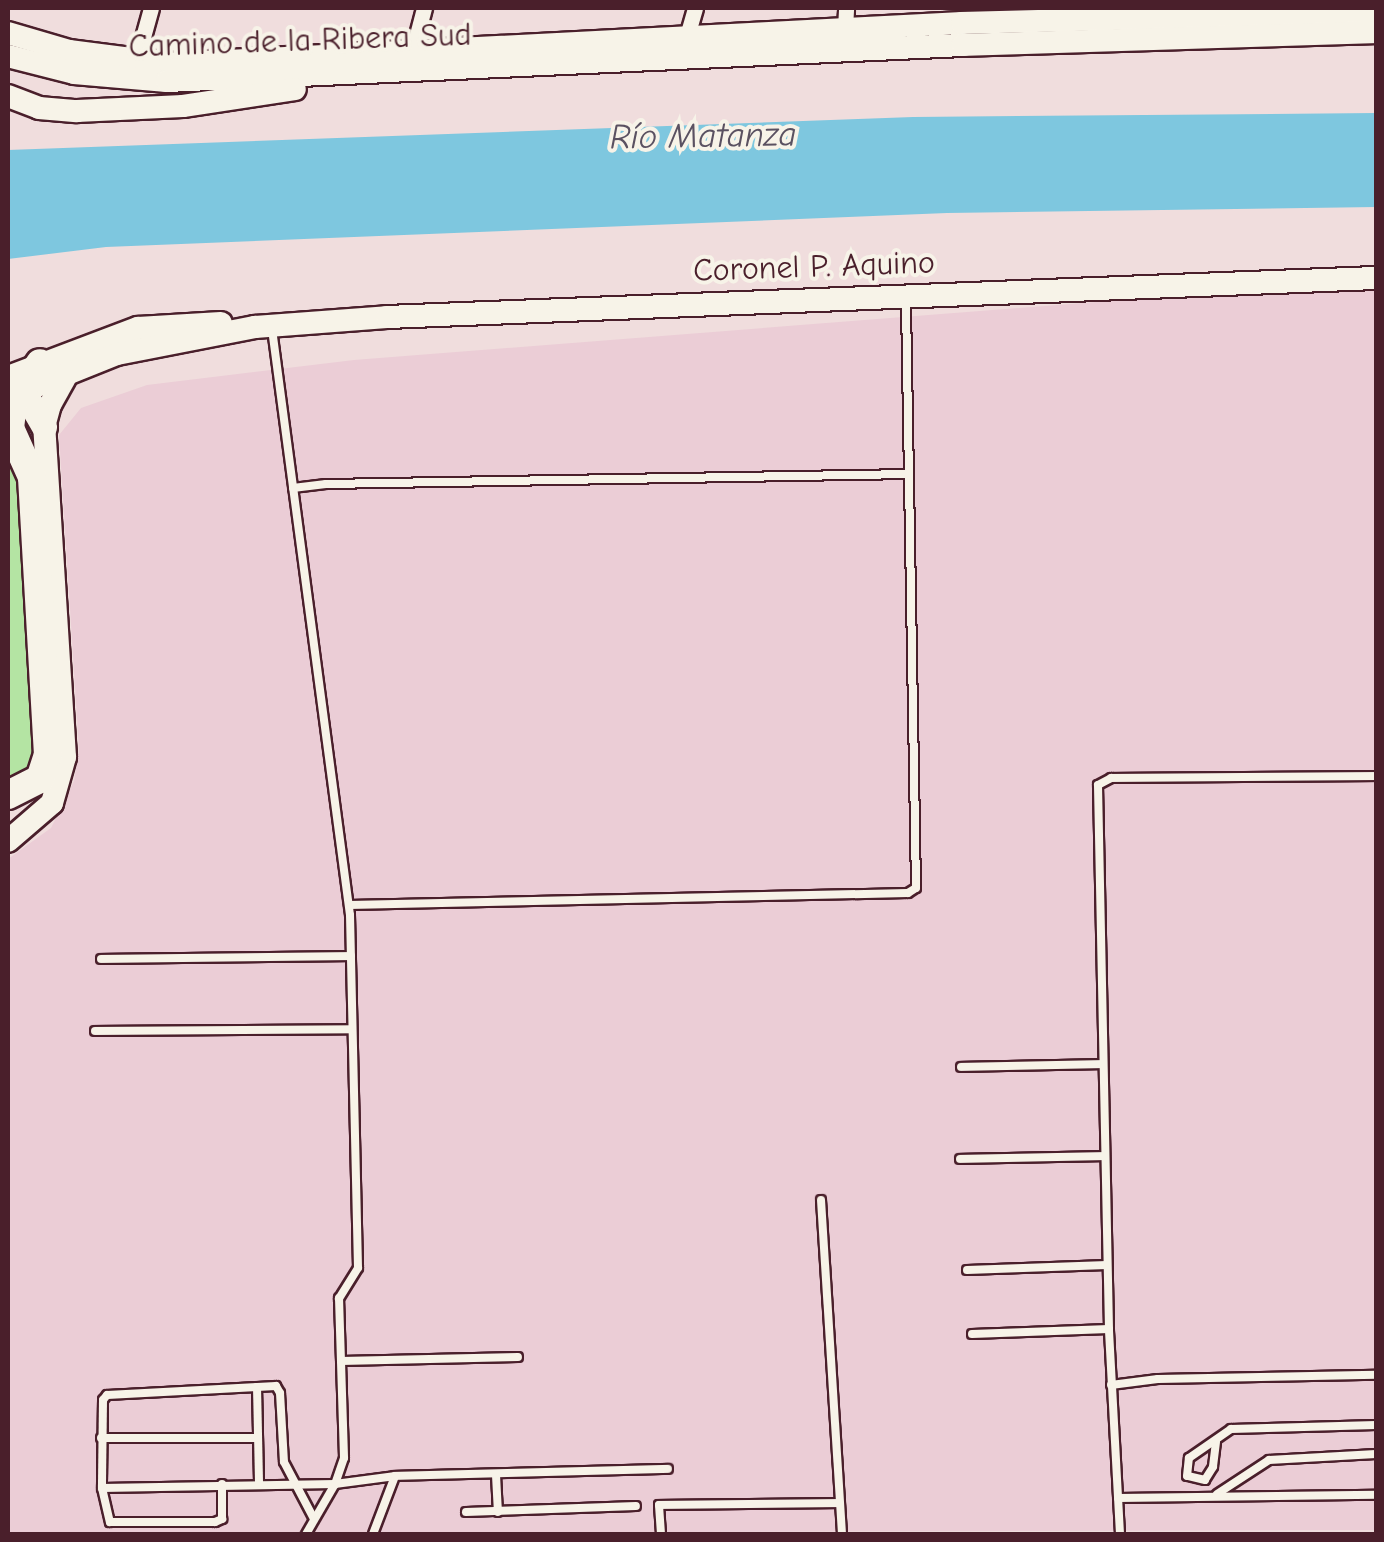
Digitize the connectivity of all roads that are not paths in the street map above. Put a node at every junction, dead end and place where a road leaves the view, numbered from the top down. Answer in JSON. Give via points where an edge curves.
{"nodes":[{"id":1,"x":151,"y":8,"type":"edge"},
{"id":2,"x":424,"y":8,"type":"edge"},
{"id":3,"x":695,"y":8,"type":"edge"},
{"id":4,"x":1245,"y":11,"type":"edge"},
{"id":5,"x":1376,"y":12,"type":"edge"},
{"id":6,"x":845,"y":18,"type":"edge"},
{"id":7,"x":963,"y":25,"type":"edge"},
{"id":8,"x":1376,"y":32,"type":"edge"},
{"id":9,"x":8,"y":33,"type":"edge"},
{"id":10,"x":687,"y":36,"type":"junction"},
{"id":11,"x":8,"y":56,"type":"edge"},
{"id":12,"x":414,"y":61,"type":"junction"},
{"id":13,"x":134,"y":71,"type":"junction"},
{"id":14,"x":8,"y":96,"type":"edge"},
{"id":15,"x":1376,"y":278,"type":"edge"},
{"id":16,"x":906,"y":296,"type":"junction"},
{"id":17,"x":263,"y":326,"type":"junction"},
{"id":18,"x":40,"y":364,"type":"joint"},
{"id":19,"x":68,"y":373,"type":"junction"},
{"id":20,"x":10,"y":389,"type":"edge"},
{"id":21,"x":44,"y":427,"type":"junction"},
{"id":22,"x":15,"y":448,"type":"edge"},
{"id":23,"x":909,"y":474,"type":"junction"},
{"id":24,"x":293,"y":488,"type":"junction"},
{"id":25,"x":1376,"y":776,"type":"edge"},
{"id":26,"x":8,"y":795,"type":"edge"},
{"id":27,"x":8,"y":840,"type":"edge"},
{"id":28,"x":349,"y":905,"type":"junction"},
{"id":29,"x":351,"y":956,"type":"junction"},
{"id":30,"x":101,"y":959,"type":"dead end"},
{"id":31,"x":352,"y":1029,"type":"junction"},
{"id":32,"x":95,"y":1031,"type":"dead end"},
{"id":33,"x":1102,"y":1064,"type":"junction"},
{"id":34,"x":961,"y":1067,"type":"dead end"},
{"id":35,"x":1104,"y":1156,"type":"junction"},
{"id":36,"x":960,"y":1160,"type":"dead end"},
{"id":37,"x":821,"y":1200,"type":"dead end"},
{"id":38,"x":1107,"y":1266,"type":"junction"},
{"id":39,"x":968,"y":1270,"type":"dead end"},
{"id":40,"x":1108,"y":1330,"type":"junction"},
{"id":41,"x":972,"y":1334,"type":"dead end"},
{"id":42,"x":518,"y":1357,"type":"dead end"},
{"id":43,"x":341,"y":1361,"type":"junction"},
{"id":44,"x":1376,"y":1375,"type":"edge"},
{"id":45,"x":1111,"y":1385,"type":"junction"},
{"id":46,"x":258,"y":1387,"type":"junction"},
{"id":47,"x":1376,"y":1425,"type":"edge"},
{"id":48,"x":101,"y":1438,"type":"junction"},
{"id":49,"x":257,"y":1438,"type":"junction"},
{"id":50,"x":1216,"y":1442,"type":"junction"},
{"id":51,"x":1376,"y":1454,"type":"edge"},
{"id":52,"x":668,"y":1470,"type":"dead end"},
{"id":53,"x":496,"y":1475,"type":"junction"},
{"id":54,"x":395,"y":1476,"type":"junction"},
{"id":55,"x":259,"y":1482,"type":"junction"},
{"id":56,"x":295,"y":1483,"type":"junction"},
{"id":57,"x":222,"y":1484,"type":"junction"},
{"id":58,"x":336,"y":1484,"type":"junction"},
{"id":59,"x":102,"y":1488,"type":"junction"},
{"id":60,"x":1376,"y":1495,"type":"edge"},
{"id":61,"x":1215,"y":1496,"type":"junction"},
{"id":62,"x":1118,"y":1498,"type":"junction"},
{"id":63,"x":839,"y":1503,"type":"junction"},
{"id":64,"x":636,"y":1506,"type":"dead end"},
{"id":65,"x":466,"y":1512,"type":"dead end"},
{"id":66,"x":498,"y":1512,"type":"junction"},
{"id":67,"x":314,"y":1519,"type":"junction"},
{"id":68,"x":306,"y":1534,"type":"edge"},
{"id":69,"x":373,"y":1534,"type":"edge"},
{"id":70,"x":661,"y":1534,"type":"edge"},
{"id":71,"x":842,"y":1534,"type":"edge"},
{"id":72,"x":1120,"y":1534,"type":"edge"}],
"edges":[{"from":1,"to":13,"type":"street"},
{"from":2,"to":12,"type":"street"},
{"from":3,"to":10,"type":"street"},
{"from":4,"to":5,"type":"main road","name":"Camino de la Ribera Sud"},
{"from":4,"to":7,"type":"main road","name":"Camino de la Ribera Sud"},
{"from":6,"to":7,"type":"main road","name":"Camino de la Ribera Sud"},
{"from":6,"to":10,"type":"main road","name":"Camino de la Ribera Sud"},
{"from":7,"to":8,"type":"main road","name":"Camino de la Ribera Sud"},
{"from":7,"to":12,"type":"main road","name":"Camino de la Ribera Sud"},
{"from":9,"to":13,"type":"main road","name":"Camino de la Ribera Sud"},
{"from":10,"to":12,"type":"main road","name":"Camino de la Ribera Sud"},
{"from":11,"to":13,"type":"main road","name":"Camino de la Ribera Sud","via":[[74,73]]},
{"from":12,"to":13,"type":"main road","name":"Camino de la Ribera Sud"},
{"from":12,"to":14,"type":"main road","via":[[183,106],[60,112]]},
{"from":15,"to":16,"type":"main road","name":"Coronel P. Aquino"},
{"from":16,"to":17,"type":"main road","name":"Coronel P. Aquino"},
{"from":16,"to":23,"type":"lane"},
{"from":17,"to":18,"type":"main road","name":"Coronel P. Aquino","via":[[138,328]]},
{"from":17,"to":19,"type":"main road","name":"Coronel P. Aquino","via":[[140,348]]},
{"from":17,"to":24,"type":"lane"},
{"from":18,"to":20,"type":"highway"},
{"from":19,"to":20,"type":"main road","name":"Coronel P. Aquino"},
{"from":19,"to":21,"type":"main road"},
{"from":20,"to":21,"type":"main road"},
{"from":20,"to":22,"type":"highway"},
{"from":21,"to":27,"type":"main road","via":[[65,757],[52,803]]},
{"from":22,"to":26,"type":"highway","via":[[32,476],[48,755],[40,779]]},
{"from":23,"to":24,"type":"lane"},
{"from":23,"to":28,"type":"lane","via":[[916,888],[908,894]]},
{"from":24,"to":28,"type":"lane"},
{"from":25,"to":33,"type":"lane","via":[[1102,779],[1095,796]]},
{"from":28,"to":29,"type":"lane"},
{"from":29,"to":30,"type":"lane"},
{"from":29,"to":31,"type":"lane"},
{"from":31,"to":32,"type":"lane"},
{"from":31,"to":43,"type":"lane","via":[[358,1268],[339,1298]]},
{"from":33,"to":34,"type":"lane"},
{"from":33,"to":35,"type":"lane"},
{"from":35,"to":36,"type":"lane"},
{"from":35,"to":38,"type":"lane"},
{"from":37,"to":63,"type":"lane"},
{"from":38,"to":39,"type":"lane"},
{"from":38,"to":40,"type":"lane"},
{"from":40,"to":41,"type":"lane"},
{"from":40,"to":45,"type":"lane"},
{"from":42,"to":43,"type":"lane"},
{"from":43,"to":58,"type":"lane","via":[[344,1458]]},
{"from":44,"to":45,"type":"lane"},
{"from":45,"to":62,"type":"lane"},
{"from":46,"to":48,"type":"lane","via":[[107,1395]]},
{"from":46,"to":49,"type":"lane"},
{"from":46,"to":56,"type":"lane","via":[[276,1386],[280,1393],[284,1462]]},
{"from":47,"to":50,"type":"lane","via":[[1237,1428]]},
{"from":48,"to":49,"type":"lane"},
{"from":48,"to":59,"type":"lane"},
{"from":49,"to":55,"type":"lane"},
{"from":50,"to":50,"type":"lane","via":[[1188,1458],[1186,1476],[1205,1480]]},
{"from":51,"to":61,"type":"lane","via":[[1269,1460]]},
{"from":52,"to":53,"type":"lane"},
{"from":53,"to":54,"type":"lane"},
{"from":53,"to":66,"type":"lane"},
{"from":54,"to":58,"type":"lane"},
{"from":54,"to":69,"type":"lane"},
{"from":55,"to":56,"type":"lane"},
{"from":55,"to":57,"type":"lane"},
{"from":56,"to":58,"type":"lane"},
{"from":56,"to":67,"type":"lane"},
{"from":57,"to":59,"type":"lane"},
{"from":57,"to":59,"type":"lane","via":[[222,1519],[215,1522],[110,1522]]},
{"from":58,"to":67,"type":"lane"},
{"from":60,"to":61,"type":"lane"},
{"from":61,"to":62,"type":"lane"},
{"from":62,"to":72,"type":"lane"},
{"from":63,"to":70,"type":"lane","via":[[659,1505]]},
{"from":63,"to":71,"type":"lane"},
{"from":64,"to":66,"type":"lane"},
{"from":65,"to":66,"type":"lane"},
{"from":67,"to":68,"type":"lane"}]}
